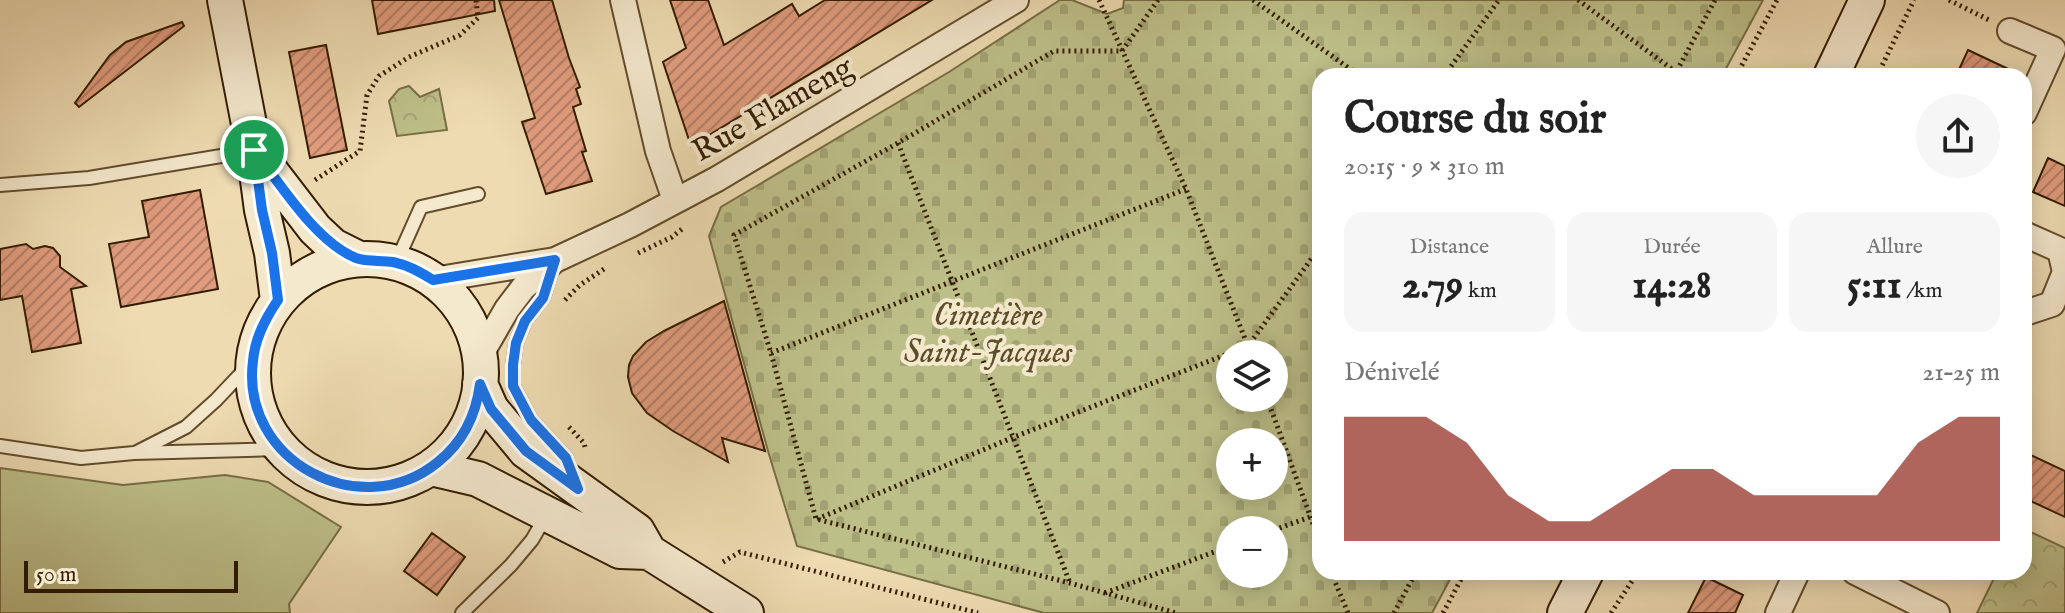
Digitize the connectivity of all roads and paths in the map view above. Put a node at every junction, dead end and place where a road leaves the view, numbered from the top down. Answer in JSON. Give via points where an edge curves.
{"nodes":[{"id":1,"x":225,"y":0,"type":"edge"},
{"id":2,"x":476,"y":0,"type":"edge"},
{"id":3,"x":623,"y":0,"type":"edge"},
{"id":4,"x":1016,"y":0,"type":"edge"},
{"id":5,"x":1099,"y":0,"type":"edge"},
{"id":6,"x":1158,"y":0,"type":"edge"},
{"id":7,"x":1253,"y":0,"type":"edge"},
{"id":8,"x":1499,"y":0,"type":"edge"},
{"id":9,"x":1578,"y":0,"type":"edge"},
{"id":10,"x":1715,"y":0,"type":"edge"},
{"id":11,"x":1777,"y":0,"type":"edge"},
{"id":12,"x":1867,"y":0,"type":"edge"},
{"id":13,"x":1914,"y":0,"type":"edge"},
{"id":14,"x":1949,"y":0,"type":"edge"},
{"id":15,"x":2010,"y":31,"type":"joint"},
{"id":16,"x":1122,"y":51,"type":"junction"},
{"id":17,"x":1349,"y":68,"type":"edge"},
{"id":18,"x":1450,"y":68,"type":"edge"},
{"id":19,"x":1667,"y":68,"type":"edge"},
{"id":20,"x":1678,"y":68,"type":"edge"},
{"id":21,"x":1740,"y":68,"type":"edge"},
{"id":22,"x":1835,"y":68,"type":"edge"},
{"id":23,"x":1881,"y":68,"type":"edge"},
{"id":24,"x":2032,"y":95,"type":"edge"},
{"id":25,"x":898,"y":143,"type":"junction"},
{"id":26,"x":254,"y":150,"type":"junction"},
{"id":27,"x":309,"y":183,"type":"dead end"},
{"id":28,"x":0,"y":185,"type":"edge"},
{"id":29,"x":1186,"y":189,"type":"junction"},
{"id":30,"x":478,"y":194,"type":"dead end"},
{"id":31,"x":675,"y":200,"type":"junction"},
{"id":32,"x":683,"y":229,"type":"dead end"},
{"id":33,"x":2032,"y":238,"type":"edge"},
{"id":34,"x":631,"y":256,"type":"dead end"},
{"id":35,"x":1312,"y":258,"type":"edge"},
{"id":36,"x":359,"y":259,"type":"junction"},
{"id":37,"x":555,"y":260,"type":"junction"},
{"id":38,"x":619,"y":262,"type":"dead end"},
{"id":39,"x":396,"y":263,"type":"junction"},
{"id":40,"x":433,"y":280,"type":"junction"},
{"id":41,"x":952,"y":281,"type":"junction"},
{"id":42,"x":278,"y":300,"type":"junction"},
{"id":43,"x":556,"y":308,"type":"dead end"},
{"id":44,"x":2032,"y":311,"type":"edge"},
{"id":45,"x":1246,"y":340,"type":"edge"},
{"id":46,"x":1252,"y":340,"type":"edge"},
{"id":47,"x":771,"y":353,"type":"junction"},
{"id":48,"x":1216,"y":358,"type":"edge"},
{"id":49,"x":253,"y":361,"type":"junction"},
{"id":50,"x":480,"y":370,"type":"junction"},
{"id":51,"x":1272,"y":412,"type":"edge"},
{"id":52,"x":564,"y":422,"type":"dead end"},
{"id":53,"x":1014,"y":437,"type":"junction"},
{"id":54,"x":0,"y":446,"type":"edge"},
{"id":55,"x":280,"y":449,"type":"junction"},
{"id":56,"x":586,"y":451,"type":"dead end"},
{"id":57,"x":134,"y":453,"type":"junction"},
{"id":58,"x":431,"y":468,"type":"junction"},
{"id":59,"x":578,"y":489,"type":"junction"},
{"id":60,"x":548,"y":513,"type":"junction"},
{"id":61,"x":1310,"y":517,"type":"junction"},
{"id":62,"x":816,"y":519,"type":"junction"},
{"id":63,"x":1312,"y":522,"type":"edge"},
{"id":64,"x":1288,"y":525,"type":"edge"},
{"id":65,"x":1216,"y":551,"type":"edge"},
{"id":66,"x":649,"y":552,"type":"junction"},
{"id":67,"x":696,"y":580,"type":"junction"},
{"id":68,"x":1334,"y":580,"type":"edge"},
{"id":69,"x":1412,"y":580,"type":"edge"},
{"id":70,"x":1461,"y":580,"type":"edge"},
{"id":71,"x":1582,"y":580,"type":"edge"},
{"id":72,"x":1633,"y":580,"type":"edge"},
{"id":73,"x":1793,"y":580,"type":"edge"},
{"id":74,"x":1871,"y":580,"type":"edge"},
{"id":75,"x":1070,"y":583,"type":"junction"},
{"id":76,"x":1104,"y":593,"type":"junction"},
{"id":77,"x":462,"y":613,"type":"edge"},
{"id":78,"x":746,"y":613,"type":"edge"},
{"id":79,"x":978,"y":613,"type":"edge"},
{"id":80,"x":1176,"y":613,"type":"edge"},
{"id":81,"x":1348,"y":613,"type":"edge"},
{"id":82,"x":1394,"y":613,"type":"edge"},
{"id":83,"x":1443,"y":613,"type":"edge"},
{"id":84,"x":1565,"y":613,"type":"edge"},
{"id":85,"x":1611,"y":613,"type":"edge"},
{"id":86,"x":1778,"y":613,"type":"edge"},
{"id":87,"x":1937,"y":613,"type":"edge"}],
"edges":[{"from":1,"to":26,"type":"main road"},
{"from":2,"to":27,"type":"path","via":[[478,18],[460,35],[379,76],[367,95],[360,151]]},
{"from":3,"to":31,"type":"street","via":[[658,151]]},
{"from":4,"to":31,"type":"street","name":"Rue Flameng"},
{"from":5,"to":16,"type":"path"},
{"from":6,"to":16,"type":"path"},
{"from":7,"to":17,"type":"path"},
{"from":8,"to":18,"type":"path"},
{"from":9,"to":19,"type":"path"},
{"from":10,"to":20,"type":"path"},
{"from":11,"to":21,"type":"path"},
{"from":12,"to":22,"type":"main road"},
{"from":13,"to":23,"type":"path"},
{"from":14,"to":15,"type":"path"},
{"from":15,"to":24,"type":"street","via":[[2053,49]]},
{"from":16,"to":25,"type":"path","via":[[1054,51]]},
{"from":16,"to":29,"type":"path"},
{"from":25,"to":41,"type":"path"},
{"from":25,"to":47,"type":"path","via":[[734,235]]},
{"from":26,"to":28,"type":"lane","via":[[89,178]]},
{"from":26,"to":36,"type":"main road","via":[[315,229]]},
{"from":26,"to":42,"type":"main road"},
{"from":29,"to":41,"type":"path"},
{"from":29,"to":45,"type":"path"},
{"from":30,"to":39,"type":"lane","via":[[421,207]]},
{"from":31,"to":37,"type":"street","name":"Rue Flameng"},
{"from":32,"to":34,"type":"path"},
{"from":33,"to":44,"type":"street","via":[[2060,250],[2065,272],[2052,304]]},
{"from":35,"to":46,"type":"path"},
{"from":36,"to":39,"type":"main road"},
{"from":36,"to":42,"type":"main road","via":[[301,279]]},
{"from":37,"to":40,"type":"street","name":"Rue Flameng"},
{"from":37,"to":50,"type":"street","name":"Rue Flameng","via":[[507,309]]},
{"from":37,"to":59,"type":"lane","via":[[543,298],[516,343],[513,386],[531,420],[566,458]]},
{"from":38,"to":43,"type":"path","via":[[580,285]]},
{"from":39,"to":40,"type":"main road"},
{"from":40,"to":50,"type":"main road","via":[[464,313]]},
{"from":41,"to":47,"type":"path"},
{"from":41,"to":53,"type":"path"},
{"from":42,"to":49,"type":"main road","via":[[257,339]]},
{"from":47,"to":62,"type":"path"},
{"from":48,"to":53,"type":"path"},
{"from":49,"to":55,"type":"main road","via":[[257,407]]},
{"from":49,"to":57,"type":"lane","via":[[186,427]]},
{"from":50,"to":58,"type":"main road","via":[[478,401],[465,431]]},
{"from":50,"to":59,"type":"main road","via":[[491,409],[526,451]]},
{"from":51,"to":61,"type":"path"},
{"from":52,"to":56,"type":"path"},
{"from":53,"to":62,"type":"path"},
{"from":53,"to":75,"type":"path"},
{"from":54,"to":57,"type":"lane","via":[[81,458]]},
{"from":55,"to":57,"type":"lane"},
{"from":55,"to":58,"type":"main road","via":[[313,474],[352,487],[385,486]]},
{"from":58,"to":60,"type":"main road","via":[[478,479]]},
{"from":59,"to":66,"type":"main road","via":[[637,531]]},
{"from":60,"to":66,"type":"main road","via":[[620,551]]},
{"from":60,"to":77,"type":"lane","via":[[511,565]]},
{"from":61,"to":63,"type":"path"},
{"from":61,"to":64,"type":"path"},
{"from":62,"to":75,"type":"path"},
{"from":65,"to":76,"type":"path"},
{"from":66,"to":67,"type":"main road"},
{"from":67,"to":78,"type":"main road"},
{"from":67,"to":79,"type":"path","via":[[740,552]]},
{"from":68,"to":81,"type":"path"},
{"from":69,"to":82,"type":"path"},
{"from":70,"to":83,"type":"path"},
{"from":71,"to":84,"type":"main road"},
{"from":72,"to":85,"type":"path"},
{"from":73,"to":86,"type":"street"},
{"from":74,"to":87,"type":"street"},
{"from":75,"to":76,"type":"path"},
{"from":76,"to":80,"type":"path"}]}
